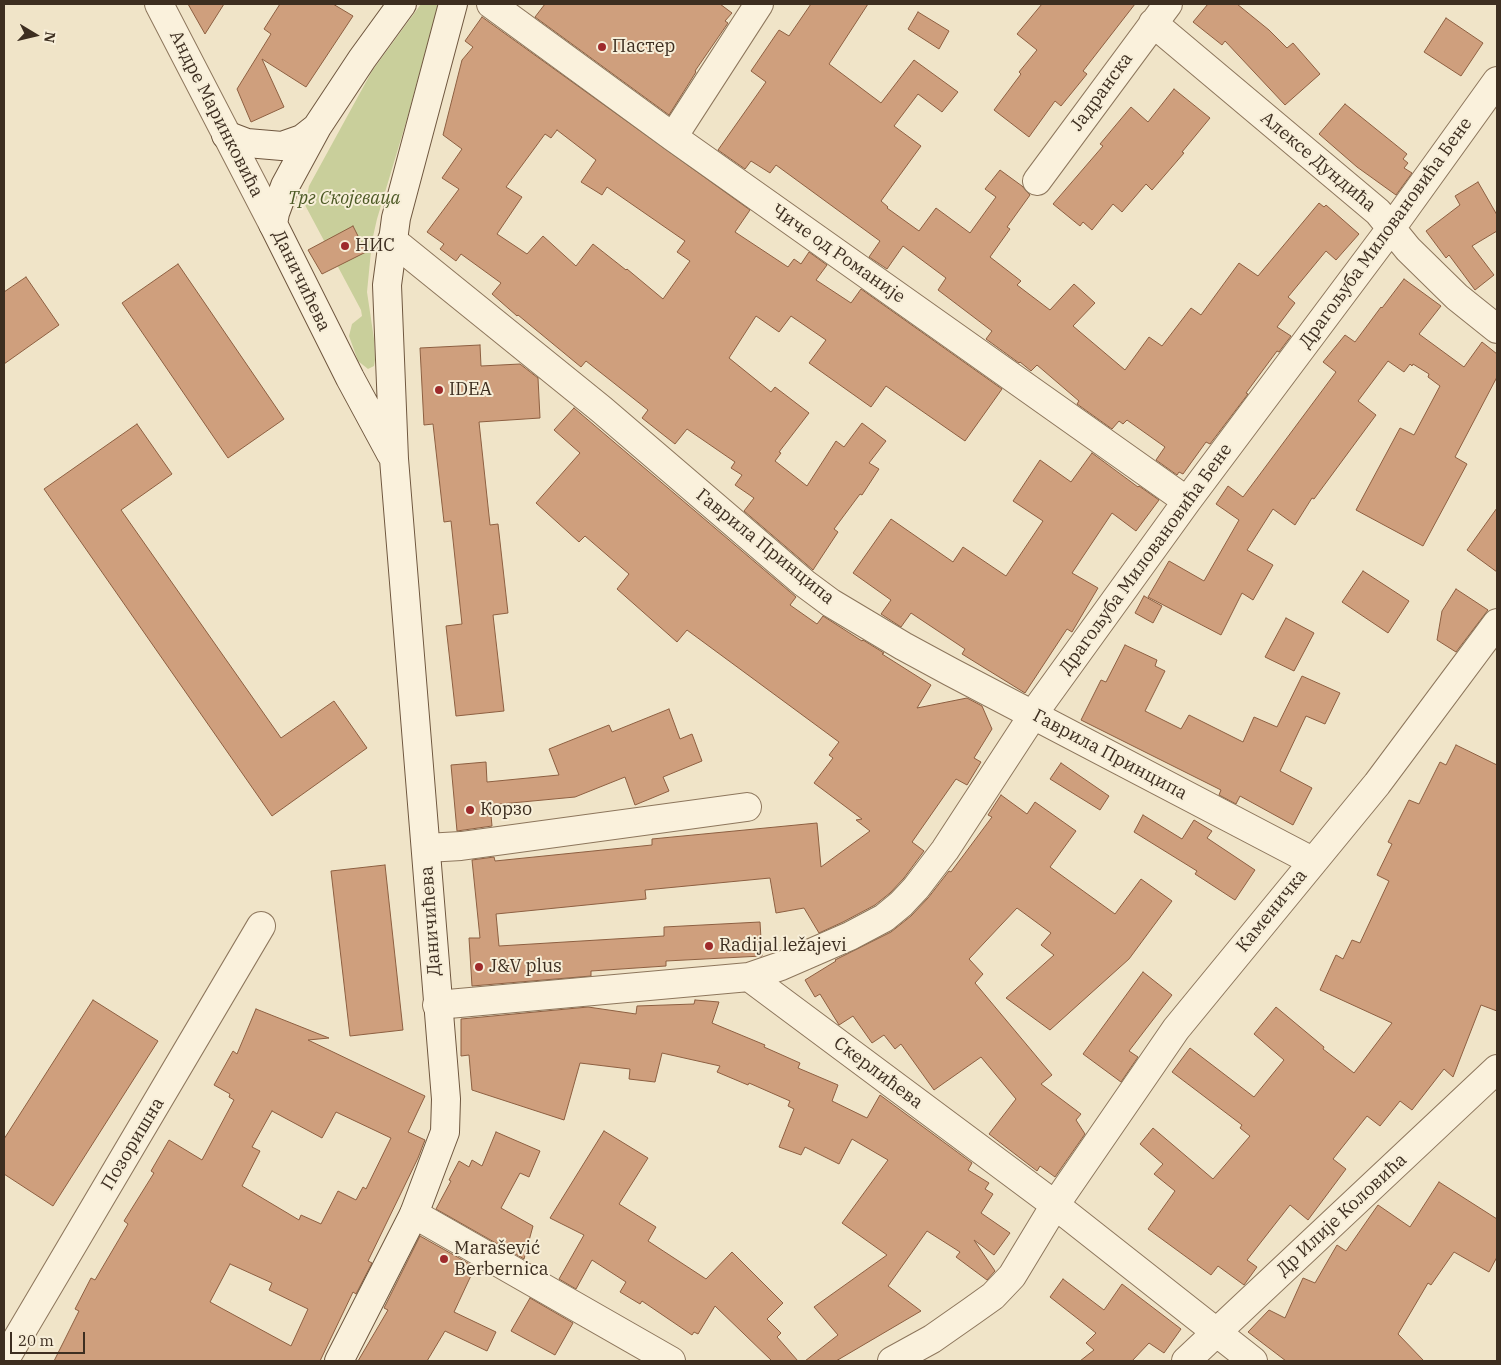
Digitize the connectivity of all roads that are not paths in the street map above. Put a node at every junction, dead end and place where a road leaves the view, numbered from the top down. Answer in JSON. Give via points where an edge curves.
{"nodes":[{"id":1,"x":159,"y":4,"type":"edge"},
{"id":2,"x":402,"y":4,"type":"edge"},
{"id":3,"x":453,"y":4,"type":"edge"},
{"id":4,"x":491,"y":4,"type":"edge"},
{"id":5,"x":759,"y":4,"type":"edge"},
{"id":6,"x":1160,"y":13,"type":"edge"},
{"id":7,"x":1497,"y":82,"type":"edge"},
{"id":8,"x":317,"y":127,"type":"junction"},
{"id":9,"x":226,"y":135,"type":"junction"},
{"id":10,"x":673,"y":137,"type":"junction"},
{"id":11,"x":1037,"y":181,"type":"dead end"},
{"id":12,"x":273,"y":224,"type":"junction"},
{"id":13,"x":1392,"y":228,"type":"junction"},
{"id":14,"x":392,"y":240,"type":"junction"},
{"id":15,"x":1497,"y":329,"type":"edge"},
{"id":16,"x":390,"y":349,"type":"junction"},
{"id":17,"x":350,"y":378,"type":"junction"},
{"id":18,"x":394,"y":459,"type":"junction"},
{"id":19,"x":1187,"y":501,"type":"junction"},
{"id":20,"x":1497,"y":623,"type":"edge"},
{"id":21,"x":1033,"y":715,"type":"junction"},
{"id":22,"x":747,"y":808,"type":"dead end"},
{"id":23,"x":426,"y":848,"type":"junction"},
{"id":24,"x":1312,"y":861,"type":"junction"},
{"id":25,"x":261,"y":926,"type":"dead end"},
{"id":26,"x":749,"y":977,"type":"junction"},
{"id":27,"x":437,"y":1005,"type":"junction"},
{"id":28,"x":1497,"y":1068,"type":"edge"},
{"id":29,"x":1055,"y":1205,"type":"junction"},
{"id":30,"x":414,"y":1214,"type":"junction"},
{"id":31,"x":1217,"y":1332,"type":"junction"},
{"id":32,"x":4,"y":1361,"type":"edge"},
{"id":33,"x":339,"y":1361,"type":"edge"},
{"id":34,"x":671,"y":1361,"type":"edge"},
{"id":35,"x":892,"y":1361,"type":"edge"},
{"id":36,"x":1186,"y":1361,"type":"edge"},
{"id":37,"x":1253,"y":1361,"type":"edge"}],
"edges":[{"from":1,"to":9,"type":"street","name":"Андре Маринковића"},
{"from":2,"to":8,"type":"street","name":"Даничићева"},
{"from":3,"to":14,"type":"street","name":"Даничићева"},
{"from":4,"to":10,"type":"street","name":"Чиче од Романије"},
{"from":5,"to":10,"type":"street"},
{"from":6,"to":11,"type":"street","name":"Јадранска"},
{"from":6,"to":13,"type":"street","name":"Алексе Дундића"},
{"from":7,"to":13,"type":"street","name":"Драгољуба Миловановића Бене"},
{"from":8,"to":9,"type":"street","via":[[302,139],[282,146],[247,143]]},
{"from":8,"to":12,"type":"street","name":"Даничићева","via":[[285,186]]},
{"from":9,"to":12,"type":"street","name":"Андре Маринковића"},
{"from":10,"to":19,"type":"street","name":"Чиче од Романије"},
{"from":12,"to":17,"type":"street","name":"Даничићева"},
{"from":13,"to":15,"type":"street","name":"Алексе Дундића","via":[[1458,297]]},
{"from":13,"to":19,"type":"street","name":"Драгољуба Миловановића Бене"},
{"from":14,"to":16,"type":"street","name":"Даничићева","via":[[387,285]]},
{"from":14,"to":21,"type":"street","name":"Гаврила Принципа","via":[[601,409],[804,583],[903,646]]},
{"from":16,"to":17,"type":"street","via":[[379,380],[368,384]]},
{"from":16,"to":18,"type":"street","name":"Даничићева"},
{"from":17,"to":18,"type":"street","name":"Даничићева"},
{"from":18,"to":23,"type":"street","name":"Даничићева"},
{"from":19,"to":21,"type":"street","name":"Драгољуба Миловановића Бене"},
{"from":20,"to":24,"type":"street","name":"Каменичка","via":[[1377,784]]},
{"from":21,"to":24,"type":"street","name":"Гаврила Принципа"},
{"from":21,"to":26,"type":"street","name":"Драгољуба Миловановића Бене","via":[[945,850],[901,904],[884,918],[850,936]]},
{"from":22,"to":23,"type":"street"},
{"from":23,"to":27,"type":"street","name":"Даничићева"},
{"from":24,"to":29,"type":"street","name":"Каменичка","via":[[1176,1029]]},
{"from":25,"to":32,"type":"street","name":"Позоришна"},
{"from":26,"to":27,"type":"street"},
{"from":26,"to":29,"type":"street","name":"Скерлићева"},
{"from":27,"to":30,"type":"street","name":"Даничићева","via":[[446,1099],[445,1132]]},
{"from":28,"to":31,"type":"street","name":"Др Илије Коловића"},
{"from":29,"to":31,"type":"street","name":"Скерлићева"},
{"from":29,"to":35,"type":"street","name":"Каменичка","via":[[1012,1276],[993,1296],[932,1339]]},
{"from":30,"to":33,"type":"street","name":"Даничићева"},
{"from":30,"to":34,"type":"street"},
{"from":31,"to":36,"type":"street","name":"Др Илије Коловића"},
{"from":31,"to":37,"type":"street","name":"Скерлићева"}]}
